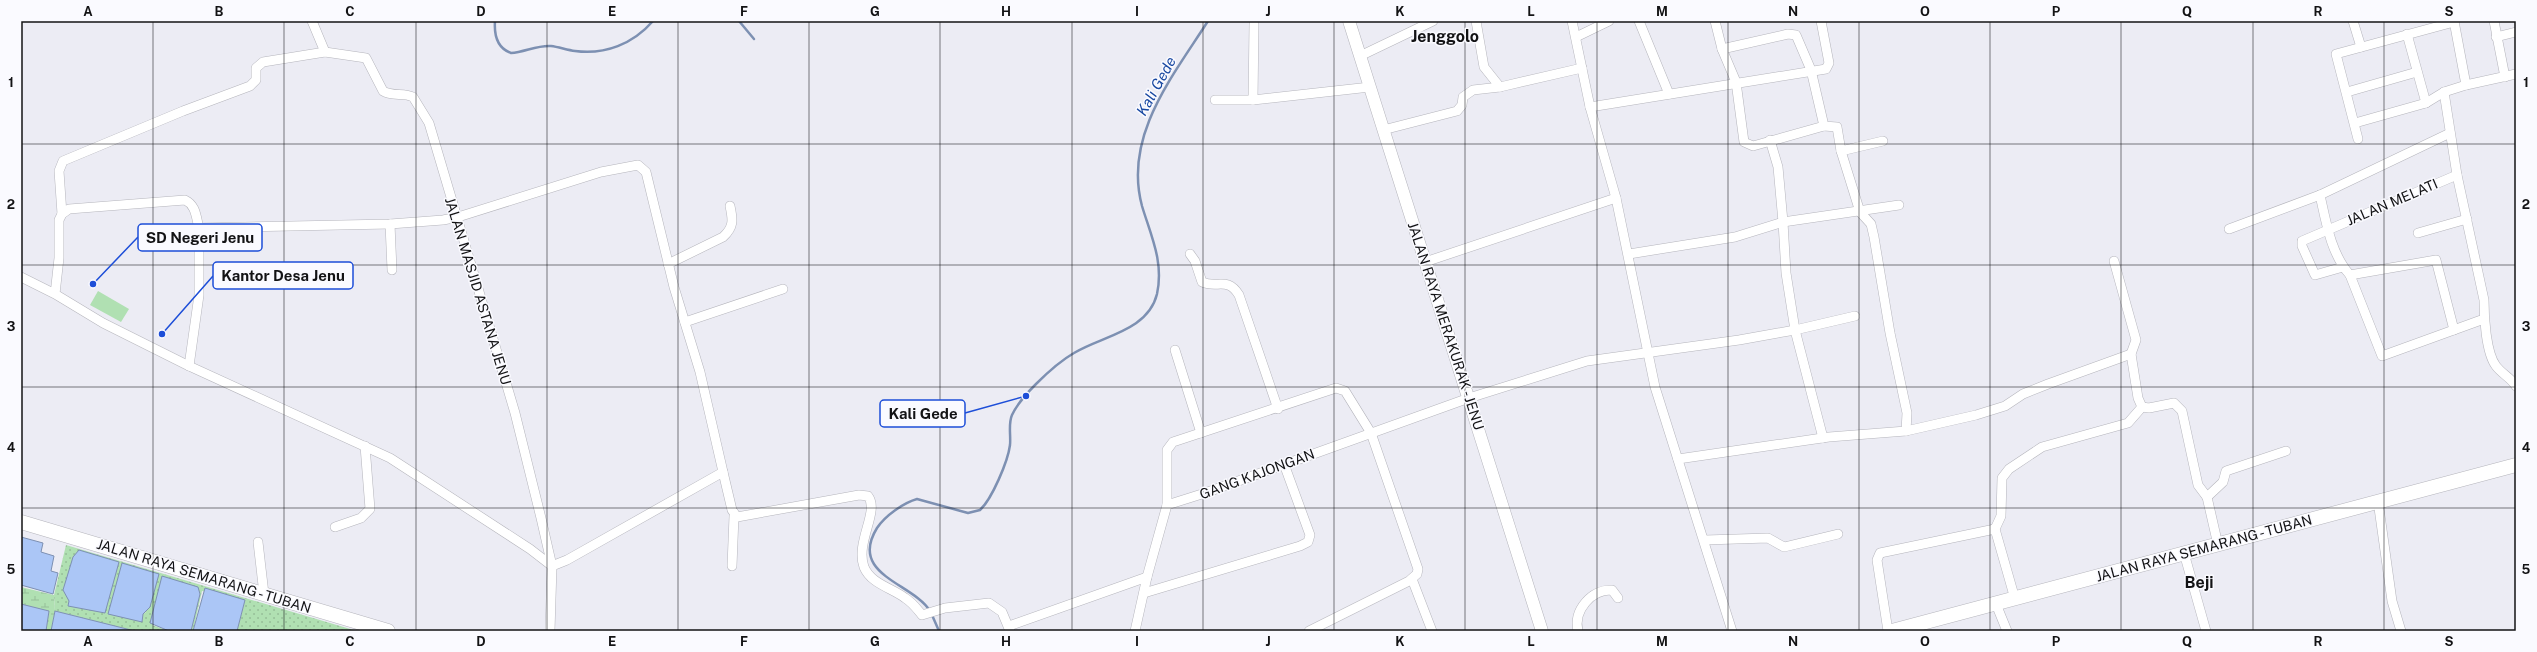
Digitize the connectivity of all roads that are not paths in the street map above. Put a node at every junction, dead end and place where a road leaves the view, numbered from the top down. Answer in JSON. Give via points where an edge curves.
{"nodes":[{"id":1,"x":312,"y":21,"type":"edge"},
{"id":2,"x":1349,"y":21,"type":"edge"},
{"id":3,"x":1433,"y":21,"type":"edge"},
{"id":4,"x":1476,"y":21,"type":"edge"},
{"id":5,"x":1572,"y":21,"type":"edge"},
{"id":6,"x":1609,"y":21,"type":"edge"},
{"id":7,"x":1639,"y":21,"type":"edge"},
{"id":8,"x":1715,"y":21,"type":"edge"},
{"id":9,"x":1821,"y":21,"type":"edge"},
{"id":10,"x":2353,"y":21,"type":"edge"},
{"id":11,"x":2454,"y":21,"type":"edge"},
{"id":12,"x":2494,"y":21,"type":"edge"},
{"id":13,"x":1254,"y":24,"type":"dead end"},
{"id":14,"x":2516,"y":32,"type":"edge"},
{"id":15,"x":2407,"y":34,"type":"junction"},
{"id":16,"x":1576,"y":37,"type":"junction"},
{"id":17,"x":2496,"y":37,"type":"junction"},
{"id":18,"x":2361,"y":47,"type":"junction"},
{"id":19,"x":1722,"y":49,"type":"junction"},
{"id":20,"x":325,"y":52,"type":"junction"},
{"id":21,"x":1360,"y":56,"type":"junction"},
{"id":22,"x":1582,"y":68,"type":"junction"},
{"id":23,"x":1812,"y":70,"type":"junction"},
{"id":24,"x":2417,"y":72,"type":"junction"},
{"id":25,"x":2516,"y":74,"type":"edge"},
{"id":26,"x":2505,"y":77,"type":"junction"},
{"id":27,"x":1736,"y":82,"type":"junction"},
{"id":28,"x":2466,"y":85,"type":"junction"},
{"id":29,"x":1370,"y":87,"type":"junction"},
{"id":30,"x":1500,"y":87,"type":"junction"},
{"id":31,"x":2346,"y":92,"type":"junction"},
{"id":32,"x":2444,"y":92,"type":"junction"},
{"id":33,"x":1669,"y":94,"type":"junction"},
{"id":34,"x":1215,"y":100,"type":"dead end"},
{"id":35,"x":1253,"y":100,"type":"junction"},
{"id":36,"x":2426,"y":103,"type":"junction"},
{"id":37,"x":1590,"y":107,"type":"junction"},
{"id":38,"x":2355,"y":123,"type":"junction"},
{"id":39,"x":1824,"y":126,"type":"junction"},
{"id":40,"x":1384,"y":130,"type":"junction"},
{"id":41,"x":2450,"y":133,"type":"junction"},
{"id":42,"x":2358,"y":139,"type":"dead end"},
{"id":43,"x":1770,"y":140,"type":"junction"},
{"id":44,"x":1882,"y":141,"type":"dead end"},
{"id":45,"x":1841,"y":151,"type":"junction"},
{"id":46,"x":2457,"y":175,"type":"junction"},
{"id":47,"x":2320,"y":195,"type":"junction"},
{"id":48,"x":1616,"y":198,"type":"junction"},
{"id":49,"x":1899,"y":205,"type":"dead end"},
{"id":50,"x":730,"y":206,"type":"dead end"},
{"id":51,"x":1860,"y":212,"type":"junction"},
{"id":52,"x":62,"y":214,"type":"junction"},
{"id":53,"x":458,"y":217,"type":"junction"},
{"id":54,"x":2467,"y":219,"type":"junction"},
{"id":55,"x":1783,"y":222,"type":"junction"},
{"id":56,"x":390,"y":224,"type":"junction"},
{"id":57,"x":199,"y":228,"type":"junction"},
{"id":58,"x":2229,"y":229,"type":"dead end"},
{"id":59,"x":2328,"y":230,"type":"junction"},
{"id":60,"x":2418,"y":233,"type":"dead end"},
{"id":61,"x":1190,"y":254,"type":"dead end"},
{"id":62,"x":1629,"y":254,"type":"junction"},
{"id":63,"x":2114,"y":261,"type":"dead end"},
{"id":64,"x":1425,"y":262,"type":"junction"},
{"id":65,"x":668,"y":264,"type":"junction"},
{"id":66,"x":2343,"y":267,"type":"junction"},
{"id":67,"x":392,"y":270,"type":"dead end"},
{"id":68,"x":2350,"y":275,"type":"junction"},
{"id":69,"x":21,"y":277,"type":"edge"},
{"id":70,"x":783,"y":289,"type":"dead end"},
{"id":71,"x":55,"y":294,"type":"junction"},
{"id":72,"x":1855,"y":316,"type":"dead end"},
{"id":73,"x":2484,"y":319,"type":"junction"},
{"id":74,"x":685,"y":322,"type":"junction"},
{"id":75,"x":1795,"y":330,"type":"junction"},
{"id":76,"x":2454,"y":330,"type":"junction"},
{"id":77,"x":1175,"y":350,"type":"dead end"},
{"id":78,"x":1647,"y":352,"type":"junction"},
{"id":79,"x":2131,"y":354,"type":"junction"},
{"id":80,"x":188,"y":366,"type":"junction"},
{"id":81,"x":2516,"y":386,"type":"edge"},
{"id":82,"x":1469,"y":398,"type":"junction"},
{"id":83,"x":2142,"y":406,"type":"junction"},
{"id":84,"x":1278,"y":408,"type":"junction"},
{"id":85,"x":1906,"y":431,"type":"junction"},
{"id":86,"x":1201,"y":433,"type":"junction"},
{"id":87,"x":1371,"y":433,"type":"junction"},
{"id":88,"x":1823,"y":438,"type":"junction"},
{"id":89,"x":365,"y":446,"type":"junction"},
{"id":90,"x":2286,"y":451,"type":"dead end"},
{"id":91,"x":1678,"y":459,"type":"junction"},
{"id":92,"x":1284,"y":464,"type":"junction"},
{"id":93,"x":2516,"y":465,"type":"edge"},
{"id":94,"x":723,"y":472,"type":"junction"},
{"id":95,"x":2207,"y":497,"type":"junction"},
{"id":96,"x":2378,"y":501,"type":"junction"},
{"id":97,"x":1167,"y":505,"type":"junction"},
{"id":98,"x":734,"y":516,"type":"junction"},
{"id":99,"x":21,"y":522,"type":"edge"},
{"id":100,"x":335,"y":526,"type":"dead end"},
{"id":101,"x":1995,"y":529,"type":"junction"},
{"id":102,"x":1838,"y":534,"type":"dead end"},
{"id":103,"x":1705,"y":540,"type":"junction"},
{"id":104,"x":258,"y":542,"type":"dead end"},
{"id":105,"x":2218,"y":545,"type":"junction"},
{"id":106,"x":2184,"y":553,"type":"junction"},
{"id":107,"x":552,"y":566,"type":"junction"},
{"id":108,"x":732,"y":566,"type":"dead end"},
{"id":109,"x":1147,"y":577,"type":"junction"},
{"id":110,"x":1412,"y":579,"type":"junction"},
{"id":111,"x":1144,"y":593,"type":"junction"},
{"id":112,"x":264,"y":594,"type":"junction"},
{"id":113,"x":1618,"y":598,"type":"dead end"},
{"id":114,"x":2015,"y":599,"type":"junction"},
{"id":115,"x":1996,"y":604,"type":"junction"},
{"id":116,"x":1010,"y":628,"type":"edge"},
{"id":117,"x":388,"y":631,"type":"edge"},
{"id":118,"x":550,"y":631,"type":"edge"},
{"id":119,"x":1135,"y":631,"type":"edge"},
{"id":120,"x":1309,"y":631,"type":"edge"},
{"id":121,"x":1432,"y":631,"type":"edge"},
{"id":122,"x":1542,"y":631,"type":"edge"},
{"id":123,"x":1578,"y":631,"type":"edge"},
{"id":124,"x":1732,"y":631,"type":"edge"},
{"id":125,"x":1888,"y":631,"type":"edge"},
{"id":126,"x":1892,"y":631,"type":"edge"},
{"id":127,"x":2007,"y":631,"type":"edge"},
{"id":128,"x":2206,"y":631,"type":"edge"},
{"id":129,"x":2401,"y":631,"type":"edge"}],
"edges":[{"from":1,"to":20,"type":"street"},
{"from":2,"to":21,"type":"main road","name":"JALAN RAYA MERAKURAK - JENU"},
{"from":3,"to":21,"type":"street"},
{"from":4,"to":30,"type":"street","via":[[1484,67]]},
{"from":5,"to":16,"type":"street"},
{"from":6,"to":16,"type":"street"},
{"from":7,"to":33,"type":"street"},
{"from":8,"to":19,"type":"street"},
{"from":9,"to":23,"type":"street","via":[[1829,66]]},
{"from":10,"to":18,"type":"street"},
{"from":11,"to":15,"type":"street"},
{"from":11,"to":28,"type":"street"},
{"from":12,"to":17,"type":"street"},
{"from":13,"to":35,"type":"street"},
{"from":14,"to":17,"type":"street"},
{"from":15,"to":18,"type":"street"},
{"from":15,"to":24,"type":"street"},
{"from":16,"to":22,"type":"street"},
{"from":17,"to":26,"type":"street"},
{"from":18,"to":31,"type":"street","via":[[2336,54]]},
{"from":19,"to":23,"type":"street","via":[[1793,33],[1799,38]]},
{"from":19,"to":27,"type":"street"},
{"from":20,"to":52,"type":"street","via":[[263,62],[256,68],[256,80],[250,86],[63,161],[59,171]]},
{"from":20,"to":53,"type":"street","name":"JALAN MASJID ASTANA JENU","via":[[366,58],[385,93],[413,96],[429,123],[442,173]]},
{"from":21,"to":29,"type":"main road","name":"JALAN RAYA MERAKURAK - JENU"},
{"from":22,"to":30,"type":"street"},
{"from":22,"to":37,"type":"street"},
{"from":23,"to":27,"type":"street"},
{"from":23,"to":39,"type":"street"},
{"from":24,"to":31,"type":"street"},
{"from":24,"to":36,"type":"street"},
{"from":25,"to":26,"type":"street"},
{"from":26,"to":28,"type":"street"},
{"from":27,"to":33,"type":"street"},
{"from":27,"to":43,"type":"street","via":[[1744,142],[1753,146]]},
{"from":28,"to":32,"type":"street"},
{"from":29,"to":35,"type":"street"},
{"from":29,"to":40,"type":"main road","name":"JALAN RAYA MERAKURAK - JENU"},
{"from":30,"to":40,"type":"street","via":[[1473,90],[1463,97],[1462,105],[1457,111]]},
{"from":31,"to":38,"type":"street"},
{"from":32,"to":36,"type":"street"},
{"from":32,"to":41,"type":"street"},
{"from":33,"to":37,"type":"street"},
{"from":34,"to":35,"type":"street"},
{"from":36,"to":38,"type":"street"},
{"from":37,"to":48,"type":"street"},
{"from":38,"to":42,"type":"street"},
{"from":39,"to":43,"type":"street"},
{"from":39,"to":45,"type":"street","via":[[1837,127]]},
{"from":40,"to":64,"type":"main road","name":"JALAN RAYA MERAKURAK - JENU"},
{"from":41,"to":46,"type":"street"},
{"from":41,"to":47,"type":"street"},
{"from":43,"to":55,"type":"street","via":[[1777,162]]},
{"from":44,"to":45,"type":"street"},
{"from":45,"to":51,"type":"street"},
{"from":46,"to":54,"type":"street"},
{"from":46,"to":59,"type":"street","name":"JALAN MELATI"},
{"from":47,"to":58,"type":"street"},
{"from":47,"to":59,"type":"street"},
{"from":48,"to":62,"type":"street"},
{"from":48,"to":64,"type":"street"},
{"from":49,"to":51,"type":"street"},
{"from":50,"to":65,"type":"street","via":[[733,226],[730,231],[723,237]]},
{"from":51,"to":55,"type":"street"},
{"from":51,"to":85,"type":"street","via":[[1871,224],[1874,237],[1907,413]]},
{"from":52,"to":57,"type":"street","via":[[69,209],[185,200],[190,202],[194,209]]},
{"from":52,"to":71,"type":"street","via":[[59,220],[59,258]]},
{"from":53,"to":56,"type":"street","via":[[420,223]]},
{"from":53,"to":65,"type":"street","via":[[601,172],[638,165],[646,172]]},
{"from":53,"to":107,"type":"street","name":"JALAN MASJID ASTANA JENU","via":[[515,413]]},
{"from":54,"to":60,"type":"street"},
{"from":54,"to":73,"type":"street","via":[[2484,300]]},
{"from":55,"to":62,"type":"street","via":[[1735,237]]},
{"from":55,"to":75,"type":"street","via":[[1786,273]]},
{"from":56,"to":57,"type":"street"},
{"from":56,"to":67,"type":"street"},
{"from":57,"to":80,"type":"street","via":[[199,295]]},
{"from":59,"to":66,"type":"street"},
{"from":59,"to":66,"type":"street","name":"JALAN MELATI","via":[[2302,240],[2302,246],[2315,275]]},
{"from":61,"to":84,"type":"street","via":[[1202,282],[1228,284],[1234,287],[1239,295]]},
{"from":62,"to":78,"type":"street"},
{"from":63,"to":79,"type":"street","via":[[2136,340]]},
{"from":64,"to":82,"type":"main road","name":"JALAN RAYA MERAKURAK - JENU"},
{"from":65,"to":74,"type":"street"},
{"from":66,"to":68,"type":"street"},
{"from":68,"to":76,"type":"street","via":[[2436,260]]},
{"from":68,"to":76,"type":"street","via":[[2382,356]]},
{"from":69,"to":71,"type":"street"},
{"from":70,"to":74,"type":"street"},
{"from":71,"to":80,"type":"street","via":[[103,323]]},
{"from":72,"to":75,"type":"street","name":"GANG KAJONGAN"},
{"from":73,"to":76,"type":"street"},
{"from":73,"to":81,"type":"street","via":[[2491,358]]},
{"from":74,"to":94,"type":"street"},
{"from":75,"to":78,"type":"street","name":"GANG KAJONGAN"},
{"from":75,"to":88,"type":"street"},
{"from":77,"to":86,"type":"street"},
{"from":78,"to":82,"type":"street","name":"GANG KAJONGAN","via":[[1587,361]]},
{"from":78,"to":91,"type":"street"},
{"from":79,"to":83,"type":"street","via":[[2138,398]]},
{"from":79,"to":85,"type":"street","via":[[2042,386],[2005,406]]},
{"from":80,"to":89,"type":"street"},
{"from":82,"to":87,"type":"street","name":"GANG KAJONGAN"},
{"from":82,"to":122,"type":"main road","name":"JALAN RAYA MERAKURAK - JENU"},
{"from":83,"to":95,"type":"street","via":[[2148,408],[2174,403],[2179,406],[2198,486]]},
{"from":83,"to":101,"type":"street","via":[[2128,423],[2042,447],[2009,469],[2002,478],[2001,516]]},
{"from":84,"to":86,"type":"street"},
{"from":84,"to":87,"type":"street","via":[[1340,388],[1345,390]]},
{"from":85,"to":88,"type":"street"},
{"from":86,"to":97,"type":"street","via":[[1173,442],[1167,450]]},
{"from":87,"to":92,"type":"street","name":"GANG KAJONGAN"},
{"from":87,"to":110,"type":"street","via":[[1418,569]]},
{"from":88,"to":91,"type":"street"},
{"from":89,"to":100,"type":"street","via":[[370,509],[361,518]]},
{"from":89,"to":107,"type":"street","via":[[406,467]]},
{"from":90,"to":95,"type":"street","via":[[2226,471],[2223,482]]},
{"from":91,"to":103,"type":"street"},
{"from":92,"to":97,"type":"street","name":"GANG KAJONGAN"},
{"from":92,"to":111,"type":"street","via":[[1310,535],[1308,542]]},
{"from":93,"to":96,"type":"highway","name":"JALAN RAYA SEMARANG - TUBAN"},
{"from":94,"to":98,"type":"street"},
{"from":94,"to":107,"type":"street"},
{"from":95,"to":105,"type":"street"},
{"from":96,"to":105,"type":"highway","name":"JALAN RAYA SEMARANG - TUBAN"},
{"from":96,"to":129,"type":"street","via":[[2392,601]]},
{"from":97,"to":109,"type":"street"},
{"from":98,"to":108,"type":"street"},
{"from":98,"to":116,"type":"street","via":[[859,495],[868,496],[873,505],[861,554],[864,567],[875,581],[905,598],[925,615],[937,610],[989,603],[1002,612]]},
{"from":99,"to":112,"type":"highway","name":"JALAN RAYA SEMARANG - TUBAN"},
{"from":101,"to":114,"type":"street"},
{"from":101,"to":125,"type":"street","via":[[1880,553],[1877,556]]},
{"from":102,"to":103,"type":"street","via":[[1784,546],[1768,538]]},
{"from":103,"to":124,"type":"street"},
{"from":104,"to":112,"type":"street"},
{"from":105,"to":106,"type":"highway","name":"JALAN RAYA SEMARANG - TUBAN"},
{"from":106,"to":114,"type":"highway","name":"JALAN RAYA SEMARANG - TUBAN"},
{"from":106,"to":128,"type":"street"},
{"from":107,"to":118,"type":"street","name":"JALAN MASJID ASTANA JENU"},
{"from":109,"to":111,"type":"street"},
{"from":109,"to":116,"type":"street"},
{"from":110,"to":120,"type":"street"},
{"from":110,"to":121,"type":"street"},
{"from":111,"to":119,"type":"street"},
{"from":112,"to":117,"type":"highway","name":"JALAN RAYA SEMARANG - TUBAN"},
{"from":113,"to":123,"type":"street","via":[[1612,590],[1600,591],[1590,596],[1577,620]]},
{"from":114,"to":115,"type":"highway","name":"JALAN RAYA SEMARANG - TUBAN"},
{"from":115,"to":126,"type":"highway","name":"JALAN RAYA SEMARANG - TUBAN"},
{"from":115,"to":127,"type":"street"}]}
